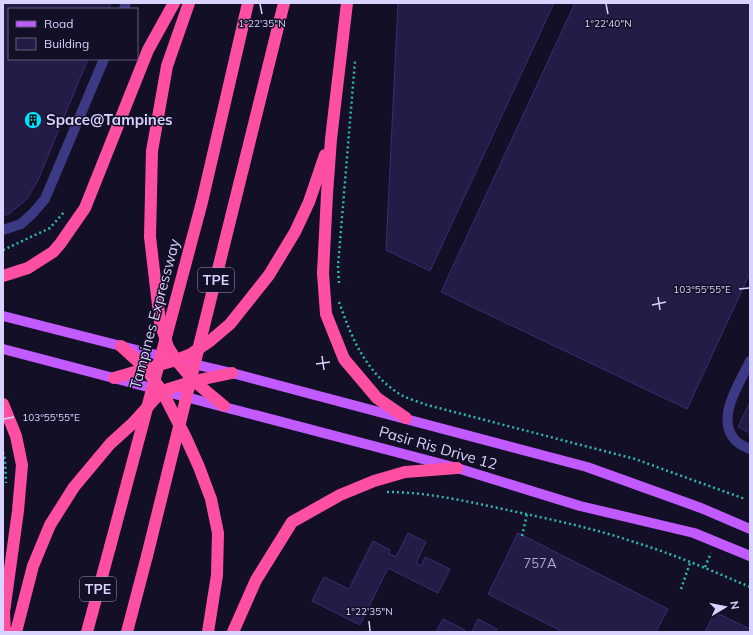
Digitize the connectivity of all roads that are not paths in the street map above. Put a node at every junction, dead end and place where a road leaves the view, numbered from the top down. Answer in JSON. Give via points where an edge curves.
{"nodes":[{"id":1,"x":174,"y":3,"type":"edge"},
{"id":2,"x":189,"y":3,"type":"edge"},
{"id":3,"x":248,"y":3,"type":"edge"},
{"id":4,"x":284,"y":3,"type":"edge"},
{"id":5,"x":347,"y":3,"type":"edge"},
{"id":6,"x":104,"y":60,"type":"edge"},
{"id":7,"x":331,"y":139,"type":"junction"},
{"id":8,"x":3,"y":230,"type":"edge"},
{"id":9,"x":3,"y":276,"type":"edge"},
{"id":10,"x":3,"y":316,"type":"edge"},
{"id":11,"x":121,"y":346,"type":"junction"},
{"id":12,"x":3,"y":348,"type":"edge"},
{"id":13,"x":176,"y":360,"type":"junction"},
{"id":14,"x":750,"y":361,"type":"edge"},
{"id":15,"x":145,"y":368,"type":"junction"},
{"id":16,"x":232,"y":373,"type":"junction"},
{"id":17,"x":114,"y":378,"type":"junction"},
{"id":18,"x":194,"y":381,"type":"junction"},
{"id":19,"x":162,"y":391,"type":"junction"},
{"id":20,"x":3,"y":404,"type":"edge"},
{"id":21,"x":224,"y":406,"type":"junction"},
{"id":22,"x":406,"y":418,"type":"junction"},
{"id":23,"x":750,"y":449,"type":"edge"},
{"id":24,"x":457,"y":468,"type":"junction"},
{"id":25,"x":750,"y":529,"type":"edge"},
{"id":26,"x":750,"y":556,"type":"edge"},
{"id":27,"x":4,"y":632,"type":"edge"},
{"id":28,"x":16,"y":632,"type":"edge"},
{"id":29,"x":87,"y":632,"type":"edge"},
{"id":30,"x":127,"y":632,"type":"edge"},
{"id":31,"x":208,"y":632,"type":"edge"},
{"id":32,"x":233,"y":632,"type":"edge"}],
"edges":[{"from":1,"to":9,"type":"highway","via":[[148,50],[85,208],[53,252],[28,268]]},
{"from":2,"to":13,"type":"highway","via":[[167,66],[152,159],[150,237],[160,322],[168,347]]},
{"from":3,"to":29,"type":"highway","name":"Tampines Expressway","number":"TPE","bridge":true,"via":[[202,202]]},
{"from":4,"to":30,"type":"highway","number":"TPE","bridge":true},
{"from":5,"to":7,"type":"highway"},
{"from":6,"to":8,"type":"lane","via":[[45,198],[21,224]]},
{"from":7,"to":13,"type":"highway","via":[[309,202],[295,232],[269,275],[230,324],[191,354]]},
{"from":7,"to":22,"type":"highway","via":[[323,273],[326,314],[344,359],[377,398]]},
{"from":10,"to":11,"type":"main road","name":"Pasir Ris Drive 12"},
{"from":11,"to":13,"type":"main road","name":"Pasir Ris Drive 12"},
{"from":11,"to":15,"type":"highway"},
{"from":12,"to":17,"type":"main road","name":"Pasir Ris Drive 12"},
{"from":13,"to":15,"type":"highway"},
{"from":13,"to":16,"type":"main road","name":"Pasir Ris Drive 12"},
{"from":13,"to":18,"type":"highway"},
{"from":14,"to":23,"type":"lane","via":[[731,402],[727,418],[729,430],[735,440]]},
{"from":15,"to":17,"type":"highway"},
{"from":15,"to":19,"type":"highway"},
{"from":16,"to":18,"type":"highway"},
{"from":16,"to":22,"type":"main road","name":"Pasir Ris Drive 12"},
{"from":17,"to":19,"type":"main road","name":"Pasir Ris Drive 12"},
{"from":18,"to":19,"type":"highway"},
{"from":18,"to":21,"type":"highway"},
{"from":19,"to":21,"type":"main road","name":"Pasir Ris Drive 12"},
{"from":19,"to":28,"type":"highway","via":[[110,444],[74,487],[50,525],[33,566]]},
{"from":19,"to":31,"type":"highway","via":[[199,467],[211,498],[218,533],[217,575]]},
{"from":20,"to":27,"type":"highway","via":[[16,436],[22,465],[4,612]]},
{"from":21,"to":24,"type":"main road","name":"Pasir Ris Drive 12"},
{"from":22,"to":25,"type":"main road","name":"Pasir Ris Drive 12","via":[[587,467],[701,508]]},
{"from":24,"to":26,"type":"main road","name":"Pasir Ris Drive 12","via":[[580,506],[694,533]]},
{"from":24,"to":32,"type":"highway","via":[[405,472],[374,481],[340,495],[292,522],[256,580]]}]}
